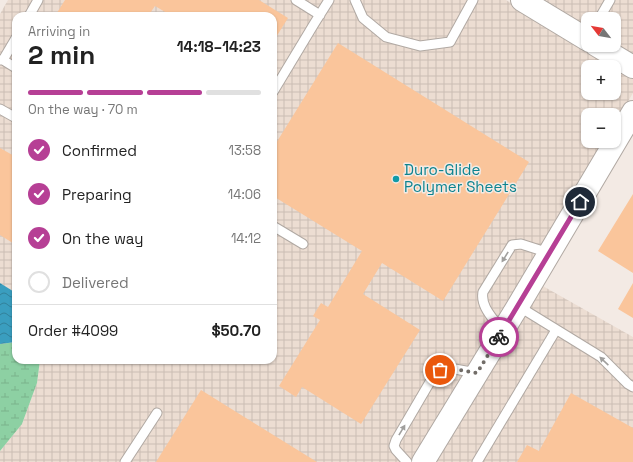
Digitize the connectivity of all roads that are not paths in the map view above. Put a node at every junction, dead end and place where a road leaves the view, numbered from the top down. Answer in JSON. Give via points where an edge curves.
{"nodes":[{"id":1,"x":38,"y":0,"type":"edge"},
{"id":2,"x":296,"y":0,"type":"edge"},
{"id":3,"x":330,"y":0,"type":"edge"},
{"id":4,"x":355,"y":0,"type":"edge"},
{"id":5,"x":473,"y":0,"type":"edge"},
{"id":6,"x":522,"y":0,"type":"edge"},
{"id":7,"x":610,"y":0,"type":"edge"},
{"id":8,"x":31,"y":12,"type":"edge"},
{"id":9,"x":603,"y":12,"type":"edge"},
{"id":10,"x":320,"y":15,"type":"junction"},
{"id":11,"x":581,"y":36,"type":"edge"},
{"id":12,"x":12,"y":44,"type":"edge"},
{"id":13,"x":608,"y":52,"type":"edge"},
{"id":14,"x":2,"y":60,"type":"edge"},
{"id":15,"x":12,"y":66,"type":"edge"},
{"id":16,"x":633,"y":67,"type":"edge"},
{"id":17,"x":277,"y":85,"type":"edge"},
{"id":18,"x":0,"y":109,"type":"edge"},
{"id":19,"x":633,"y":112,"type":"edge"},
{"id":20,"x":12,"y":116,"type":"edge"},
{"id":21,"x":277,"y":228,"type":"edge"},
{"id":22,"x":303,"y":244,"type":"dead end"},
{"id":23,"x":549,"y":253,"type":"junction"},
{"id":24,"x":518,"y":306,"type":"junction"},
{"id":25,"x":556,"y":330,"type":"junction"},
{"id":26,"x":502,"y":331,"type":"junction"},
{"id":27,"x":477,"y":373,"type":"junction"},
{"id":28,"x":633,"y":387,"type":"edge"},
{"id":29,"x":157,"y":412,"type":"dead end"},
{"id":30,"x":125,"y":462,"type":"edge"},
{"id":31,"x":407,"y":462,"type":"edge"},
{"id":32,"x":423,"y":462,"type":"edge"},
{"id":33,"x":477,"y":462,"type":"edge"}],
"edges":[{"from":1,"to":8,"type":"lane"},
{"from":2,"to":10,"type":"lane"},
{"from":3,"to":10,"type":"lane"},
{"from":4,"to":5,"type":"lane","via":[[363,18],[386,37],[420,46],[450,42]]},
{"from":6,"to":11,"type":"street"},
{"from":7,"to":9,"type":"lane"},
{"from":10,"to":17,"type":"lane"},
{"from":12,"to":14,"type":"lane"},
{"from":13,"to":16,"type":"street"},
{"from":14,"to":15,"type":"lane"},
{"from":18,"to":20,"type":"lane"},
{"from":19,"to":23,"type":"street"},
{"from":21,"to":22,"type":"lane"},
{"from":23,"to":24,"type":"street"},
{"from":23,"to":26,"type":"lane","one_way":true,"via":[[520,244],[512,245],[483,292],[484,307]]},
{"from":24,"to":25,"type":"lane"},
{"from":24,"to":26,"type":"street"},
{"from":28,"to":25,"type":"lane","one_way":true,"via":[[601,357]]},
{"from":25,"to":33,"type":"lane"},
{"from":26,"to":27,"type":"street"},
{"from":31,"to":27,"type":"lane","one_way":true,"via":[[394,446],[434,375],[449,368]]},
{"from":27,"to":32,"type":"street"},
{"from":29,"to":30,"type":"lane"}]}
